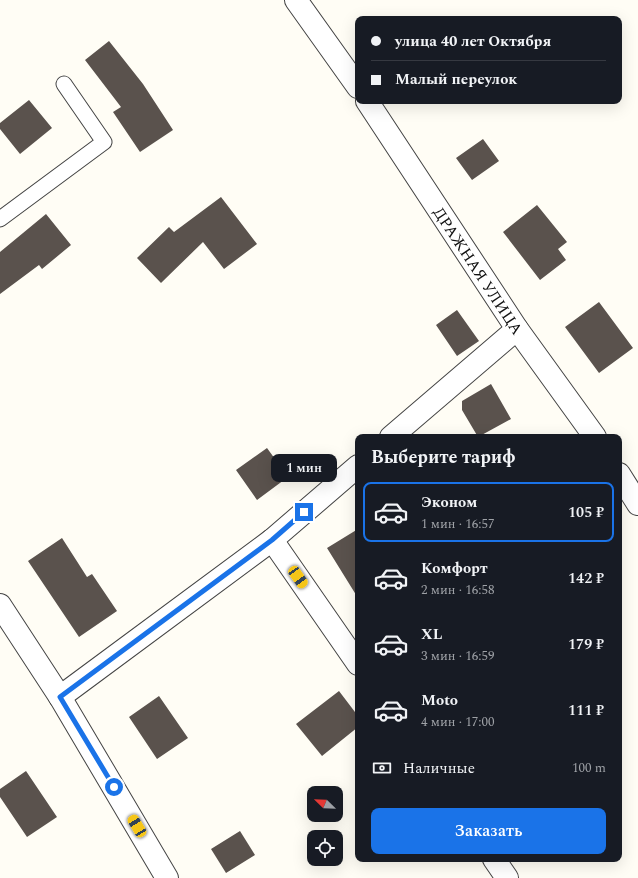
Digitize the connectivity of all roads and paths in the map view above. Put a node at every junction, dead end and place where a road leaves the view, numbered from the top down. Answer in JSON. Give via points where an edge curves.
{"nodes":[{"id":1,"x":296,"y":0,"type":"edge"},
{"id":2,"x":64,"y":84,"type":"dead end"},
{"id":3,"x":355,"y":84,"type":"edge"},
{"id":4,"x":369,"y":104,"type":"edge"},
{"id":5,"x":0,"y":219,"type":"edge"},
{"id":6,"x":517,"y":329,"type":"junction"},
{"id":7,"x":394,"y":434,"type":"edge"},
{"id":8,"x":593,"y":434,"type":"edge"},
{"id":9,"x":355,"y":469,"type":"edge"},
{"id":10,"x":622,"y":479,"type":"edge"},
{"id":11,"x":638,"y":504,"type":"edge"},
{"id":12,"x":272,"y":540,"type":"junction"},
{"id":13,"x":0,"y":605,"type":"edge"},
{"id":14,"x":355,"y":660,"type":"edge"},
{"id":15,"x":60,"y":697,"type":"junction"},
{"id":16,"x":496,"y":862,"type":"edge"},
{"id":17,"x":167,"y":878,"type":"edge"},
{"id":18,"x":507,"y":878,"type":"edge"}],
"edges":[{"from":1,"to":3,"type":"street"},
{"from":2,"to":5,"type":"lane","via":[[104,142]]},
{"from":4,"to":6,"type":"street","name":"ДРАЖНАЯ УЛИЦА"},
{"from":6,"to":7,"type":"street"},
{"from":6,"to":8,"type":"street","name":"ДРАЖНАЯ УЛИЦА"},
{"from":9,"to":12,"type":"street"},
{"from":10,"to":11,"type":"street"},
{"from":12,"to":14,"type":"street"},
{"from":12,"to":15,"type":"street"},
{"from":13,"to":15,"type":"street"},
{"from":15,"to":17,"type":"street"},
{"from":16,"to":18,"type":"street"}]}
